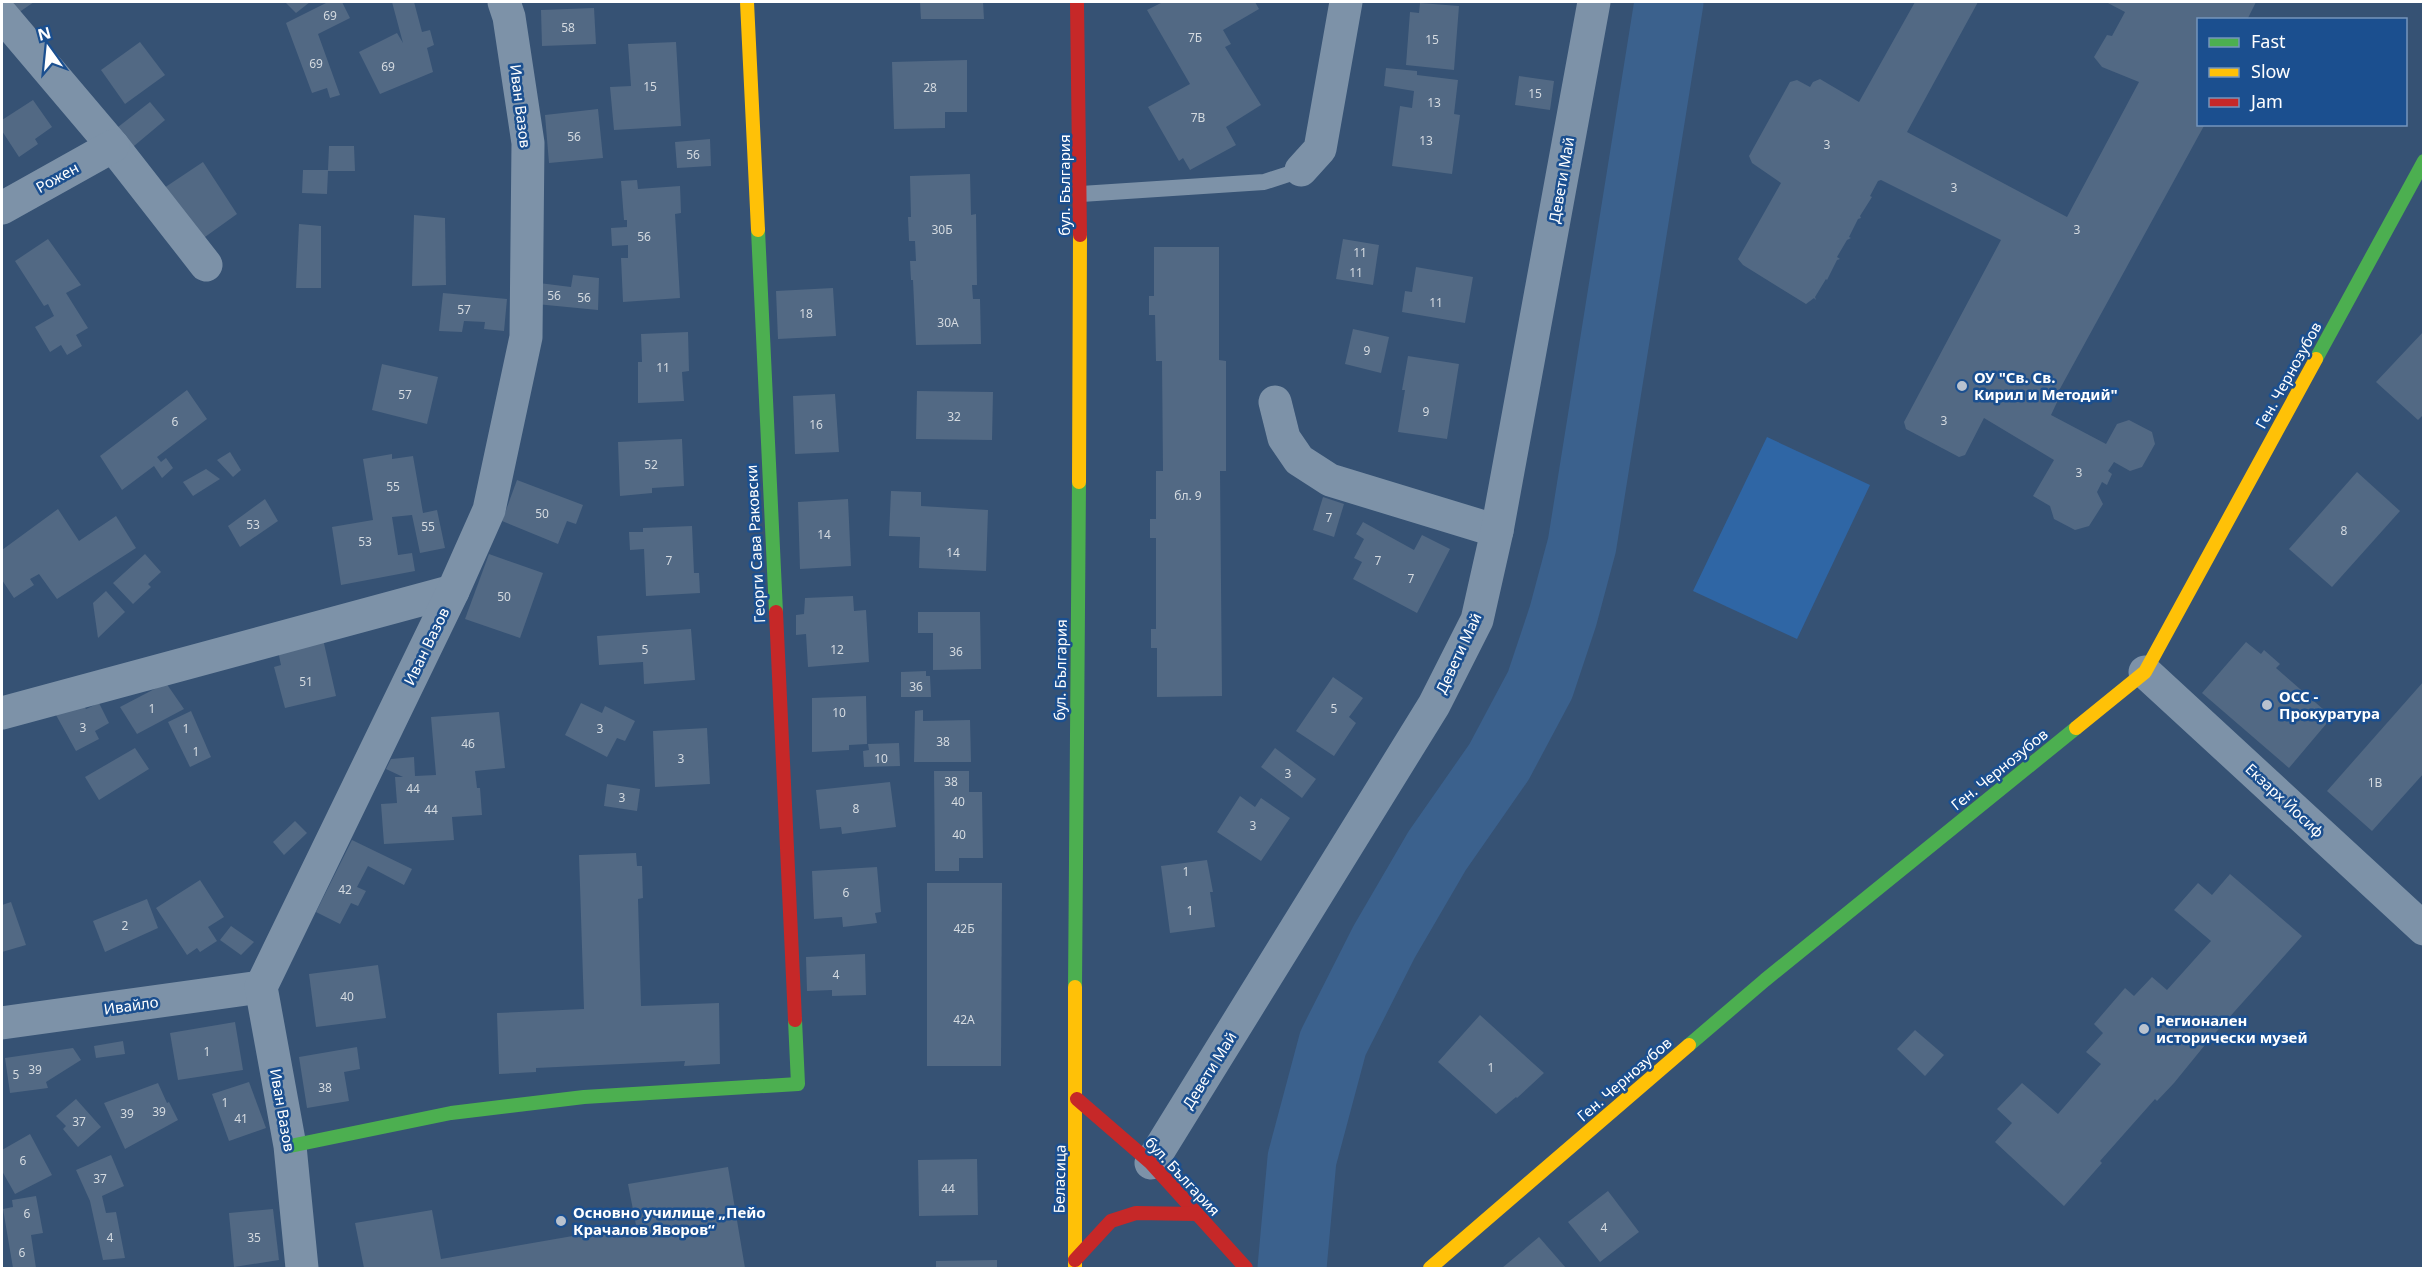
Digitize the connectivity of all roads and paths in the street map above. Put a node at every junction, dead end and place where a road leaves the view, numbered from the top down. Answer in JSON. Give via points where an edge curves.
{"nodes":[{"id":1,"x":504,"y":2,"type":"edge"},
{"id":2,"x":747,"y":2,"type":"edge"},
{"id":3,"x":1077,"y":2,"type":"edge"},
{"id":4,"x":1346,"y":2,"type":"edge"},
{"id":5,"x":1594,"y":2,"type":"edge"},
{"id":6,"x":2,"y":15,"type":"edge"},
{"id":7,"x":113,"y":146,"type":"junction"},
{"id":8,"x":2424,"y":161,"type":"edge"},
{"id":9,"x":1301,"y":170,"type":"joint"},
{"id":10,"x":1081,"y":194,"type":"junction"},
{"id":11,"x":2,"y":208,"type":"edge"},
{"id":12,"x":206,"y":265,"type":"dead end"},
{"id":13,"x":1275,"y":402,"type":"dead end"},
{"id":14,"x":1497,"y":531,"type":"junction"},
{"id":15,"x":453,"y":591,"type":"junction"},
{"id":16,"x":2145,"y":672,"type":"junction"},
{"id":17,"x":2,"y":713,"type":"edge"},
{"id":18,"x":2422,"y":925,"type":"edge"},
{"id":19,"x":261,"y":987,"type":"junction"},
{"id":20,"x":2,"y":1023,"type":"edge"},
{"id":21,"x":1077,"y":1099,"type":"junction"},
{"id":22,"x":290,"y":1146,"type":"junction"},
{"id":23,"x":1151,"y":1163,"type":"junction"},
{"id":24,"x":1196,"y":1214,"type":"junction"},
{"id":25,"x":1075,"y":1264,"type":"edge"},
{"id":26,"x":302,"y":1269,"type":"edge"},
{"id":27,"x":1246,"y":1269,"type":"edge"},
{"id":28,"x":1430,"y":1269,"type":"edge"}],
"edges":[{"from":1,"to":15,"type":"street","name":"Иван Вазов","via":[[528,143],[525,337],[489,510]]},
{"from":2,"to":22,"type":"street","name":"Георги Сава Раковски","via":[[798,1084],[584,1097],[506,1106],[451,1113]]},
{"from":3,"to":10,"type":"street","name":"бул. България"},
{"from":4,"to":9,"type":"street","via":[[1320,149]]},
{"from":5,"to":14,"type":"street","name":"Девети Май"},
{"from":6,"to":7,"type":"street"},
{"from":7,"to":11,"type":"street","name":"Рожен"},
{"from":7,"to":12,"type":"street"},
{"from":8,"to":16,"type":"street","name":"Ген. Чернозубов"},
{"from":9,"to":10,"type":"lane","via":[[1264,182]]},
{"from":10,"to":21,"type":"street","name":"бул. България","via":[[1075,869]]},
{"from":13,"to":14,"type":"street","via":[[1284,438],[1299,460],[1330,480]]},
{"from":14,"to":23,"type":"street","name":"Девети Май","via":[[1477,620],[1434,705]]},
{"from":15,"to":17,"type":"street"},
{"from":15,"to":19,"type":"street","name":"Иван Вазов"},
{"from":16,"to":18,"type":"street","name":"Екзарх Йосиф"},
{"from":16,"to":28,"type":"street","name":"Ген. Чернозубов","via":[[1765,980]]},
{"from":19,"to":20,"type":"street","name":"Ивайло"},
{"from":19,"to":22,"type":"street","name":"Иван Вазов"},
{"from":21,"to":23,"type":"street","name":"бул. България"},
{"from":21,"to":25,"type":"street","name":"Беласица"},
{"from":22,"to":26,"type":"street","name":"Иван Вазов"},
{"from":23,"to":24,"type":"street","name":"бул. България"},
{"from":24,"to":25,"type":"street","name":"Беласица","via":[[1136,1214],[1112,1221]]},
{"from":24,"to":27,"type":"street","name":"бул. България"}]}
